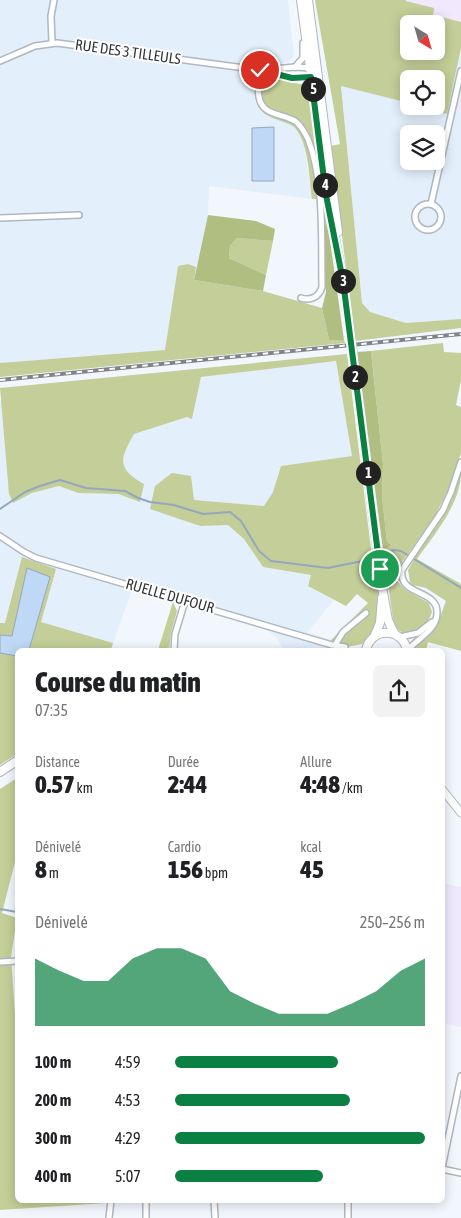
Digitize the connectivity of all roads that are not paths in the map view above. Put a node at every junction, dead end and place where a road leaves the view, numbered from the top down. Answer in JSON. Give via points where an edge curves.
{"nodes":[{"id":1,"x":54,"y":0,"type":"edge"},
{"id":2,"x":301,"y":0,"type":"edge"},
{"id":3,"x":308,"y":0,"type":"edge"},
{"id":4,"x":303,"y":15,"type":"junction"},
{"id":5,"x":52,"y":43,"type":"junction"},
{"id":6,"x":0,"y":61,"type":"edge"},
{"id":7,"x":295,"y":67,"type":"junction"},
{"id":8,"x":260,"y":70,"type":"junction"},
{"id":9,"x":461,"y":71,"type":"edge"},
{"id":10,"x":314,"y":73,"type":"junction"},
{"id":11,"x":431,"y":204,"type":"junction"},
{"id":12,"x":79,"y":216,"type":"dead end"},
{"id":13,"x":0,"y":218,"type":"edge"},
{"id":14,"x":301,"y":298,"type":"dead end"},
{"id":15,"x":461,"y":462,"type":"edge"},
{"id":16,"x":0,"y":536,"type":"edge"},
{"id":17,"x":382,"y":587,"type":"junction"},
{"id":18,"x":185,"y":601,"type":"junction"},
{"id":19,"x":366,"y":613,"type":"dead end"},
{"id":20,"x":436,"y":618,"type":"junction"},
{"id":21,"x":375,"y":635,"type":"junction"},
{"id":22,"x":397,"y":635,"type":"junction"},
{"id":23,"x":335,"y":645,"type":"junction"},
{"id":24,"x":345,"y":647,"type":"dead end"},
{"id":25,"x":367,"y":647,"type":"edge"},
{"id":26,"x":174,"y":648,"type":"edge"},
{"id":27,"x":407,"y":648,"type":"edge"},
{"id":28,"x":410,"y":648,"type":"edge"},
{"id":29,"x":15,"y":762,"type":"edge"},
{"id":30,"x":0,"y":772,"type":"edge"},
{"id":31,"x":445,"y":794,"type":"edge"},
{"id":32,"x":461,"y":813,"type":"edge"},
{"id":33,"x":15,"y":961,"type":"edge"},
{"id":34,"x":0,"y":962,"type":"edge"},
{"id":35,"x":461,"y":1076,"type":"edge"},
{"id":36,"x":460,"y":1089,"type":"edge"},
{"id":37,"x":445,"y":1156,"type":"edge"},
{"id":38,"x":445,"y":1170,"type":"edge"},
{"id":39,"x":461,"y":1174,"type":"edge"},
{"id":40,"x":110,"y":1203,"type":"edge"},
{"id":41,"x":146,"y":1203,"type":"edge"},
{"id":42,"x":214,"y":1203,"type":"edge"},
{"id":43,"x":348,"y":1203,"type":"edge"},
{"id":44,"x":109,"y":1218,"type":"edge"},
{"id":45,"x":146,"y":1218,"type":"edge"},
{"id":46,"x":216,"y":1218,"type":"edge"},
{"id":47,"x":348,"y":1218,"type":"edge"}],
"edges":[{"from":1,"to":5,"type":"street"},
{"from":2,"to":4,"type":"main road"},
{"from":3,"to":10,"type":"main road"},
{"from":4,"to":7,"type":"street","via":[[303,55]]},
{"from":4,"to":10,"type":"main road"},
{"from":5,"to":6,"type":"street","name":"RUE DES 3 TILLEULS","via":[[35,46]]},
{"from":5,"to":8,"type":"street","name":"RUE DES 3 TILLEULS"},
{"from":7,"to":8,"type":"street","name":"RUE DES 3 TILLEULS"},
{"from":7,"to":10,"type":"street","name":"RUE DES 3 TILLEULS"},
{"from":8,"to":10,"type":"street","name":"RUE DES 3 TILLEULS","via":[[292,78]]},
{"from":8,"to":14,"type":"street","via":[[258,93],[261,104],[271,113],[292,119],[300,126],[310,146],[316,174],[322,287],[313,298]]},
{"from":9,"to":11,"type":"street"},
{"from":10,"to":17,"type":"main road","bridge":true,"via":[[340,250]]},
{"from":11,"to":11,"type":"street","via":[[421,206],[415,214],[417,224],[426,230],[435,228],[441,221],[440,212]]},
{"from":12,"to":13,"type":"street"},
{"from":15,"to":20,"type":"street","via":[[443,510],[402,574],[410,589],[432,600],[437,609]]},
{"from":16,"to":18,"type":"street","name":"RUELLE DUFOUR","via":[[32,556]]},
{"from":17,"to":21,"type":"main road","via":[[380,623]]},
{"from":17,"to":22,"type":"main road","via":[[388,620]]},
{"from":18,"to":23,"type":"street","name":"RUELLE DUFOUR"},
{"from":18,"to":26,"type":"street"},
{"from":19,"to":23,"type":"street","via":[[341,634]]},
{"from":20,"to":22,"type":"street","via":[[413,635]]},
{"from":20,"to":28,"type":"street","via":[[429,630]]},
{"from":21,"to":22,"type":"main road","via":[[384,632]]},
{"from":21,"to":25,"type":"main road"},
{"from":22,"to":27,"type":"main road"},
{"from":23,"to":24,"type":"street","name":"RUELLE DUFOUR"},
{"from":29,"to":30,"type":"main road"},
{"from":31,"to":32,"type":"main road"},
{"from":33,"to":34,"type":"street"},
{"from":35,"to":36,"type":"street"},
{"from":36,"to":37,"type":"street"},
{"from":38,"to":39,"type":"street"},
{"from":40,"to":44,"type":"street"},
{"from":41,"to":45,"type":"street"},
{"from":42,"to":46,"type":"street"},
{"from":43,"to":47,"type":"street"}]}
